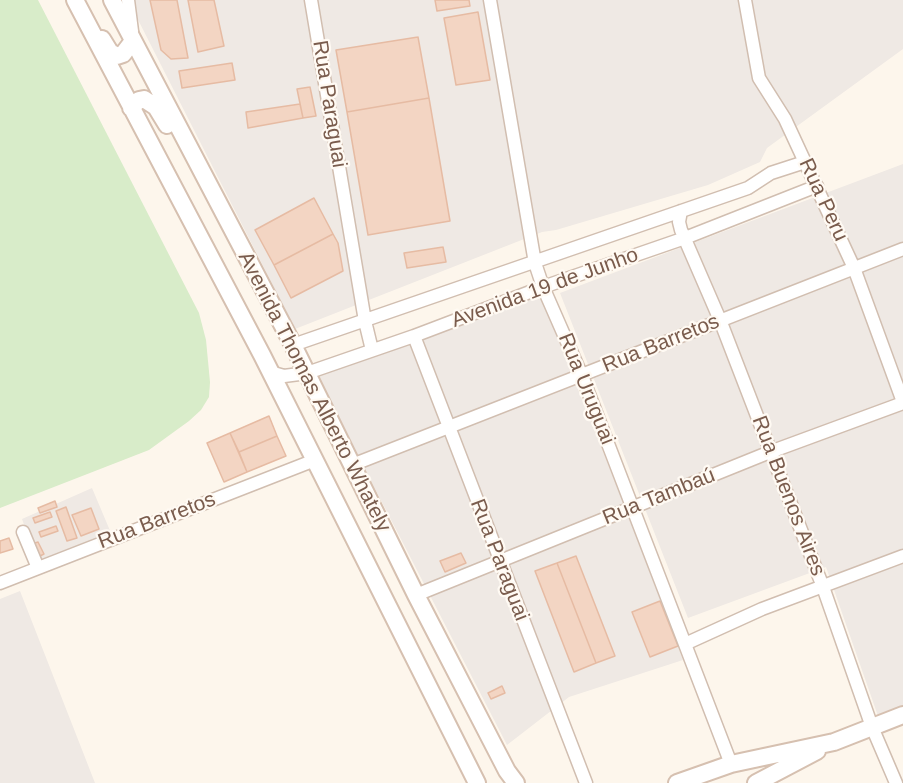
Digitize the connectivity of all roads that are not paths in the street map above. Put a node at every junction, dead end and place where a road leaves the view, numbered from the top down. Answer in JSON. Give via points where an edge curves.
{"nodes":[{"id":1,"x":112,"y":0,"type":"edge"},
{"id":2,"x":128,"y":0,"type":"edge"},
{"id":3,"x":311,"y":0,"type":"edge"},
{"id":4,"x":490,"y":0,"type":"edge"},
{"id":5,"x":745,"y":0,"type":"edge"},
{"id":6,"x":75,"y":1,"type":"edge"},
{"id":7,"x":133,"y":41,"type":"junction"},
{"id":8,"x":131,"y":108,"type":"junction"},
{"id":9,"x":805,"y":162,"type":"junction"},
{"id":10,"x":201,"y":168,"type":"junction"},
{"id":11,"x":817,"y":186,"type":"junction"},
{"id":12,"x":681,"y":211,"type":"junction"},
{"id":13,"x":685,"y":238,"type":"junction"},
{"id":14,"x":903,"y":249,"type":"edge"},
{"id":15,"x":535,"y":263,"type":"junction"},
{"id":16,"x":854,"y":268,"type":"junction"},
{"id":17,"x":543,"y":287,"type":"junction"},
{"id":18,"x":720,"y":320,"type":"junction"},
{"id":19,"x":365,"y":321,"type":"junction"},
{"id":20,"x":414,"y":336,"type":"junction"},
{"id":21,"x":292,"y":345,"type":"junction"},
{"id":22,"x":372,"y":351,"type":"junction"},
{"id":23,"x":270,"y":372,"type":"junction"},
{"id":24,"x":307,"y":373,"type":"junction"},
{"id":25,"x":582,"y":376,"type":"junction"},
{"id":26,"x":903,"y":402,"type":"edge"},
{"id":27,"x":448,"y":427,"type":"junction"},
{"id":28,"x":770,"y":452,"type":"junction"},
{"id":29,"x":315,"y":460,"type":"junction"},
{"id":30,"x":352,"y":465,"type":"junction"},
{"id":31,"x":633,"y":508,"type":"junction"},
{"id":32,"x":23,"y":532,"type":"dead end"},
{"id":33,"x":903,"y":556,"type":"edge"},
{"id":34,"x":500,"y":560,"type":"junction"},
{"id":35,"x":38,"y":568,"type":"junction"},
{"id":36,"x":0,"y":583,"type":"edge"},
{"id":37,"x":823,"y":587,"type":"junction"},
{"id":38,"x":416,"y":595,"type":"junction"},
{"id":39,"x":685,"y":644,"type":"junction"},
{"id":40,"x":903,"y":715,"type":"edge"},
{"id":41,"x":872,"y":727,"type":"junction"},
{"id":42,"x":799,"y":755,"type":"junction"},
{"id":43,"x":732,"y":764,"type":"junction"},
{"id":44,"x":477,"y":783,"type":"edge"},
{"id":45,"x":516,"y":783,"type":"edge"},
{"id":46,"x":586,"y":783,"type":"edge"},
{"id":47,"x":677,"y":783,"type":"edge"},
{"id":48,"x":709,"y":783,"type":"edge"},
{"id":49,"x":740,"y":783,"type":"edge"},
{"id":50,"x":756,"y":783,"type":"edge"},
{"id":51,"x":896,"y":783,"type":"edge"}],
"edges":[{"from":1,"to":7,"type":"main road","name":"Avenida Thomas Alberto Whately"},
{"from":2,"to":7,"type":"street"},
{"from":3,"to":19,"type":"street","name":"Rua Paraguai"},
{"from":4,"to":15,"type":"street","name":"Rua Uruguai"},
{"from":5,"to":9,"type":"street","name":"Rua Peru","via":[[759,78],[785,119]]},
{"from":6,"to":7,"type":"main road","via":[[110,52],[123,54]]},
{"from":6,"to":8,"type":"main road","name":"Avenida Thomas Alberto Whately"},
{"from":7,"to":10,"type":"main road","name":"Avenida Thomas Alberto Whately"},
{"from":8,"to":10,"type":"main road","via":[[144,99],[156,107]]},
{"from":8,"to":23,"type":"main road","name":"Avenida Thomas Alberto Whately"},
{"from":9,"to":11,"type":"street","name":"Rua Peru"},
{"from":9,"to":12,"type":"street","name":"Avenida 19 de Junho","via":[[771,173],[748,188]]},
{"from":10,"to":21,"type":"main road","name":"Avenida Thomas Alberto Whately"},
{"from":11,"to":13,"type":"street","name":"Avenida 19 de Junho"},
{"from":11,"to":16,"type":"street","name":"Rua Peru"},
{"from":12,"to":13,"type":"street","name":"Rua Buenos Aires","via":[[680,227]]},
{"from":12,"to":15,"type":"street","name":"Avenida 19 de Junho"},
{"from":13,"to":17,"type":"street","name":"Avenida 19 de Junho"},
{"from":13,"to":18,"type":"street","name":"Rua Buenos Aires"},
{"from":14,"to":16,"type":"street","name":"Rua Barretos"},
{"from":15,"to":17,"type":"street","name":"Rua Uruguai"},
{"from":15,"to":19,"type":"street","name":"Avenida 19 de Junho"},
{"from":16,"to":18,"type":"street","name":"Rua Barretos"},
{"from":16,"to":26,"type":"street","name":"Rua Peru"},
{"from":17,"to":20,"type":"street","name":"Avenida 19 de Junho"},
{"from":17,"to":25,"type":"street","name":"Rua Uruguai"},
{"from":18,"to":25,"type":"street","name":"Rua Barretos"},
{"from":18,"to":28,"type":"street","name":"Rua Buenos Aires"},
{"from":19,"to":21,"type":"street","name":"Avenida 19 de Junho"},
{"from":19,"to":22,"type":"street","name":"Rua Paraguai"},
{"from":20,"to":22,"type":"street","name":"Avenida 19 de Junho"},
{"from":20,"to":27,"type":"street","name":"Rua Paraguai"},
{"from":21,"to":24,"type":"main road","name":"Avenida Thomas Alberto Whately"},
{"from":22,"to":24,"type":"street","name":"Avenida 19 de Junho"},
{"from":23,"to":24,"type":"street","name":"Avenida 19 de Junho","via":[[284,376]]},
{"from":23,"to":29,"type":"main road","name":"Avenida Thomas Alberto Whately"},
{"from":24,"to":30,"type":"main road","name":"Avenida Thomas Alberto Whately"},
{"from":25,"to":27,"type":"street","name":"Rua Barretos"},
{"from":25,"to":31,"type":"street","name":"Rua Uruguai"},
{"from":26,"to":28,"type":"street","name":"Rua Tambaú"},
{"from":27,"to":30,"type":"street","name":"Rua Barretos"},
{"from":27,"to":34,"type":"street","name":"Rua Paraguai"},
{"from":28,"to":31,"type":"street","name":"Rua Tambaú"},
{"from":28,"to":37,"type":"street","name":"Rua Buenos Aires"},
{"from":29,"to":35,"type":"street","name":"Rua Barretos"},
{"from":29,"to":44,"type":"main road","name":"Avenida Thomas Alberto Whately"},
{"from":30,"to":38,"type":"main road","name":"Avenida Thomas Alberto Whately"},
{"from":31,"to":34,"type":"street","name":"Rua Tambaú"},
{"from":31,"to":39,"type":"street","name":"Rua Uruguai"},
{"from":32,"to":35,"type":"street"},
{"from":33,"to":37,"type":"street"},
{"from":34,"to":38,"type":"street","name":"Rua Tambaú"},
{"from":34,"to":46,"type":"street","name":"Rua Paraguai"},
{"from":35,"to":36,"type":"street","name":"Rua Barretos"},
{"from":37,"to":39,"type":"street"},
{"from":37,"to":41,"type":"street","name":"Rua Buenos Aires"},
{"from":38,"to":45,"type":"main road","name":"Avenida Thomas Alberto Whately"},
{"from":39,"to":43,"type":"street","name":"Rua Uruguai"},
{"from":40,"to":41,"type":"main road"},
{"from":41,"to":42,"type":"main road"},
{"from":41,"to":51,"type":"street","name":"Rua Buenos Aires"},
{"from":42,"to":43,"type":"main road"},
{"from":42,"to":48,"type":"main road"},
{"from":42,"to":49,"type":"main road"},
{"from":42,"to":50,"type":"main road"},
{"from":43,"to":47,"type":"main road"}]}
